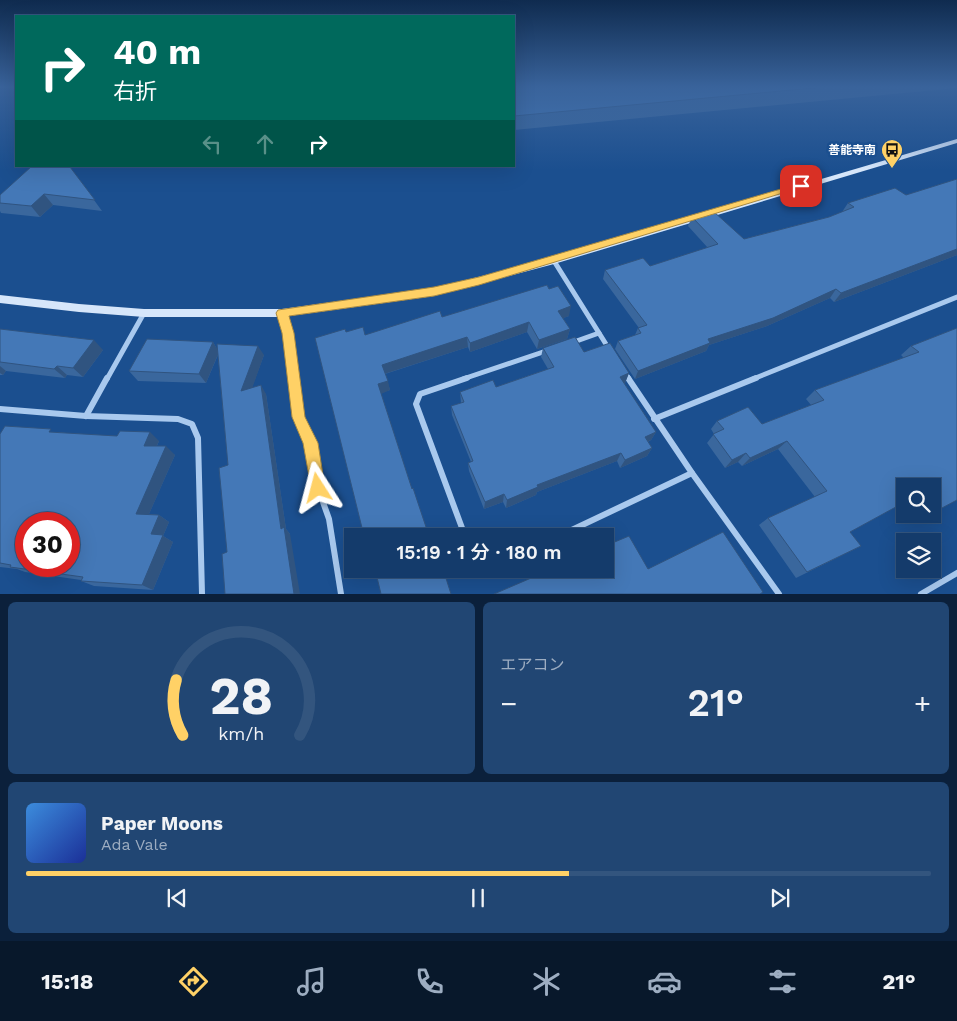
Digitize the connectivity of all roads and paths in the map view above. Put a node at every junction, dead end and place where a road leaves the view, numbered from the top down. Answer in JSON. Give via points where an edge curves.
{"nodes":[{"id":1,"x":957,"y":141,"type":"edge"},
{"id":2,"x":554,"y":260,"type":"junction"},
{"id":3,"x":957,"y":297,"type":"edge"},
{"id":4,"x":0,"y":299,"type":"edge"},
{"id":5,"x":144,"y":313,"type":"junction"},
{"id":6,"x":282,"y":313,"type":"junction"},
{"id":7,"x":599,"y":333,"type":"junction"},
{"id":8,"x":561,"y":346,"type":"edge"},
{"id":9,"x":552,"y":349,"type":"edge"},
{"id":10,"x":614,"y":356,"type":"edge"},
{"id":11,"x":619,"y":364,"type":"edge"},
{"id":12,"x":0,"y":409,"type":"edge"},
{"id":13,"x":86,"y":416,"type":"junction"},
{"id":14,"x":654,"y":418,"type":"junction"},
{"id":15,"x":692,"y":473,"type":"junction"},
{"id":16,"x":462,"y":528,"type":"edge"},
{"id":17,"x":576,"y":528,"type":"edge"},
{"id":18,"x":957,"y":573,"type":"edge"},
{"id":19,"x":202,"y":594,"type":"edge"},
{"id":20,"x":341,"y":594,"type":"edge"},
{"id":21,"x":779,"y":594,"type":"edge"},
{"id":22,"x":921,"y":594,"type":"edge"}],
"edges":[{"from":1,"to":2,"type":"street"},
{"from":2,"to":6,"type":"street","via":[[434,292]]},
{"from":2,"to":7,"type":"street"},
{"from":3,"to":14,"type":"street"},
{"from":4,"to":5,"type":"street"},
{"from":5,"to":6,"type":"street"},
{"from":5,"to":13,"type":"street"},
{"from":6,"to":20,"type":"street","via":[[288,333],[298,417],[310,443],[318,488],[329,519]]},
{"from":7,"to":8,"type":"street"},
{"from":7,"to":10,"type":"street"},
{"from":9,"to":16,"type":"street","via":[[420,394],[416,404]]},
{"from":11,"to":14,"type":"street"},
{"from":12,"to":13,"type":"street"},
{"from":13,"to":19,"type":"street","via":[[178,419],[192,424],[198,438]]},
{"from":14,"to":15,"type":"street"},
{"from":15,"to":17,"type":"street"},
{"from":15,"to":21,"type":"street"},
{"from":18,"to":22,"type":"street"}]}
